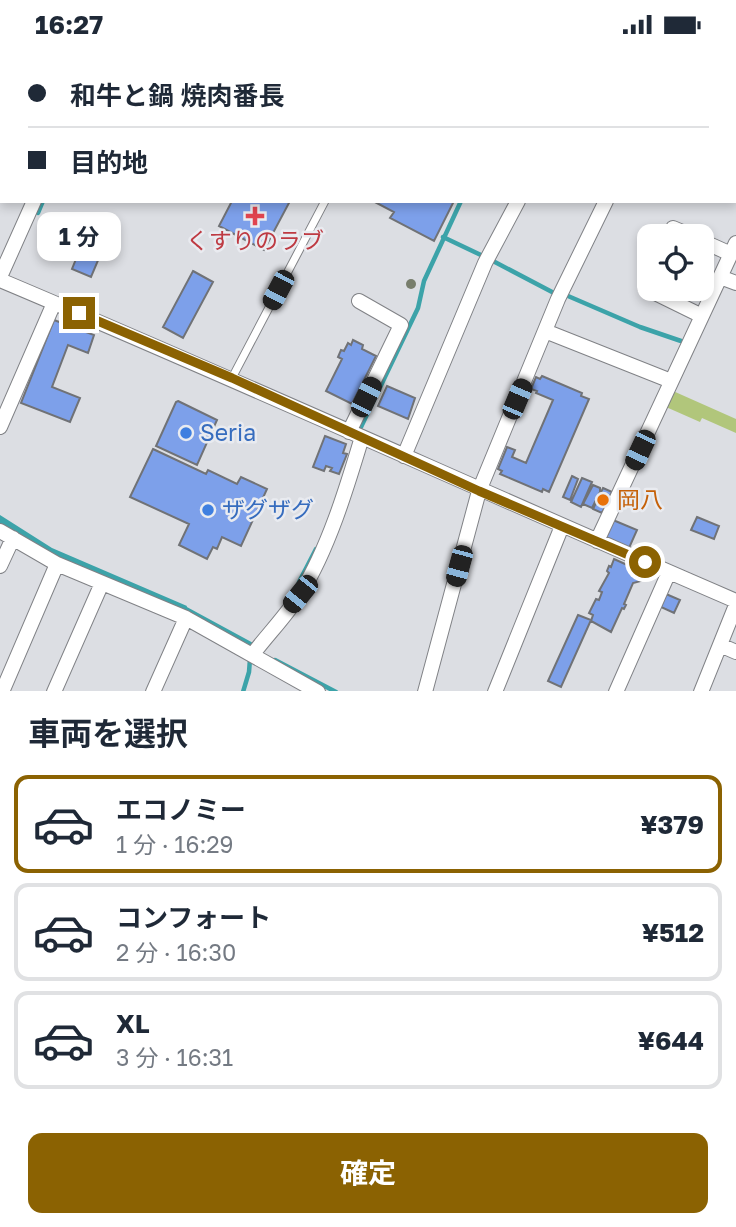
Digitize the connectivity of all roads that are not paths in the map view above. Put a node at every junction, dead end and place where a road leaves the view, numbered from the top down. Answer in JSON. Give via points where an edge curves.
{"nodes":[{"id":1,"x":33,"y":203,"type":"edge"},
{"id":2,"x":324,"y":203,"type":"edge"},
{"id":3,"x":517,"y":203,"type":"edge"},
{"id":4,"x":605,"y":203,"type":"edge"},
{"id":5,"x":714,"y":244,"type":"edge"},
{"id":6,"x":734,"y":249,"type":"edge"},
{"id":7,"x":720,"y":277,"type":"junction"},
{"id":8,"x":0,"y":278,"type":"edge"},
{"id":9,"x":736,"y":283,"type":"edge"},
{"id":10,"x":359,"y":300,"type":"dead end"},
{"id":11,"x":671,"y":301,"type":"edge"},
{"id":12,"x":54,"y":303,"type":"junction"},
{"id":13,"x":702,"y":316,"type":"junction"},
{"id":14,"x":545,"y":331,"type":"junction"},
{"id":15,"x":232,"y":378,"type":"junction"},
{"id":16,"x":671,"y":381,"type":"junction"},
{"id":17,"x":0,"y":427,"type":"edge"},
{"id":18,"x":355,"y":434,"type":"junction"},
{"id":19,"x":404,"y":456,"type":"junction"},
{"id":20,"x":479,"y":491,"type":"junction"},
{"id":21,"x":562,"y":526,"type":"junction"},
{"id":22,"x":6,"y":534,"type":"edge"},
{"id":23,"x":597,"y":541,"type":"junction"},
{"id":24,"x":57,"y":564,"type":"junction"},
{"id":25,"x":0,"y":566,"type":"edge"},
{"id":26,"x":669,"y":572,"type":"junction"},
{"id":27,"x":102,"y":583,"type":"junction"},
{"id":28,"x":736,"y":603,"type":"edge"},
{"id":29,"x":186,"y":618,"type":"junction"},
{"id":30,"x":720,"y":645,"type":"junction"},
{"id":31,"x":254,"y":652,"type":"junction"},
{"id":32,"x":736,"y":652,"type":"edge"},
{"id":33,"x":2,"y":691,"type":"edge"},
{"id":34,"x":54,"y":691,"type":"edge"},
{"id":35,"x":153,"y":691,"type":"edge"},
{"id":36,"x":318,"y":691,"type":"edge"},
{"id":37,"x":425,"y":691,"type":"edge"},
{"id":38,"x":495,"y":691,"type":"edge"},
{"id":39,"x":616,"y":691,"type":"edge"},
{"id":40,"x":701,"y":691,"type":"edge"}],
"edges":[{"from":1,"to":8,"type":"street"},
{"from":2,"to":15,"type":"lane"},
{"from":3,"to":19,"type":"street","via":[[485,263]]},
{"from":4,"to":14,"type":"street"},
{"from":5,"to":6,"type":"street"},
{"from":6,"to":7,"type":"street"},
{"from":7,"to":9,"type":"street"},
{"from":7,"to":13,"type":"street"},
{"from":8,"to":12,"type":"street"},
{"from":10,"to":18,"type":"street","via":[[401,325]]},
{"from":11,"to":13,"type":"street"},
{"from":12,"to":15,"type":"street"},
{"from":12,"to":17,"type":"street"},
{"from":13,"to":16,"type":"street"},
{"from":14,"to":16,"type":"street"},
{"from":14,"to":20,"type":"street"},
{"from":15,"to":18,"type":"street"},
{"from":16,"to":23,"type":"street"},
{"from":18,"to":19,"type":"street"},
{"from":18,"to":31,"type":"street","via":[[346,490],[323,548],[300,594]]},
{"from":19,"to":20,"type":"street"},
{"from":20,"to":21,"type":"street"},
{"from":20,"to":37,"type":"street"},
{"from":21,"to":23,"type":"street"},
{"from":21,"to":38,"type":"street"},
{"from":22,"to":24,"type":"street"},
{"from":22,"to":25,"type":"street"},
{"from":23,"to":26,"type":"street"},
{"from":24,"to":27,"type":"street"},
{"from":24,"to":33,"type":"street"},
{"from":26,"to":28,"type":"street"},
{"from":26,"to":39,"type":"street"},
{"from":27,"to":29,"type":"street"},
{"from":27,"to":34,"type":"street"},
{"from":28,"to":30,"type":"street"},
{"from":29,"to":31,"type":"street"},
{"from":29,"to":35,"type":"street"},
{"from":30,"to":32,"type":"street"},
{"from":30,"to":40,"type":"street"},
{"from":31,"to":36,"type":"street"}]}
